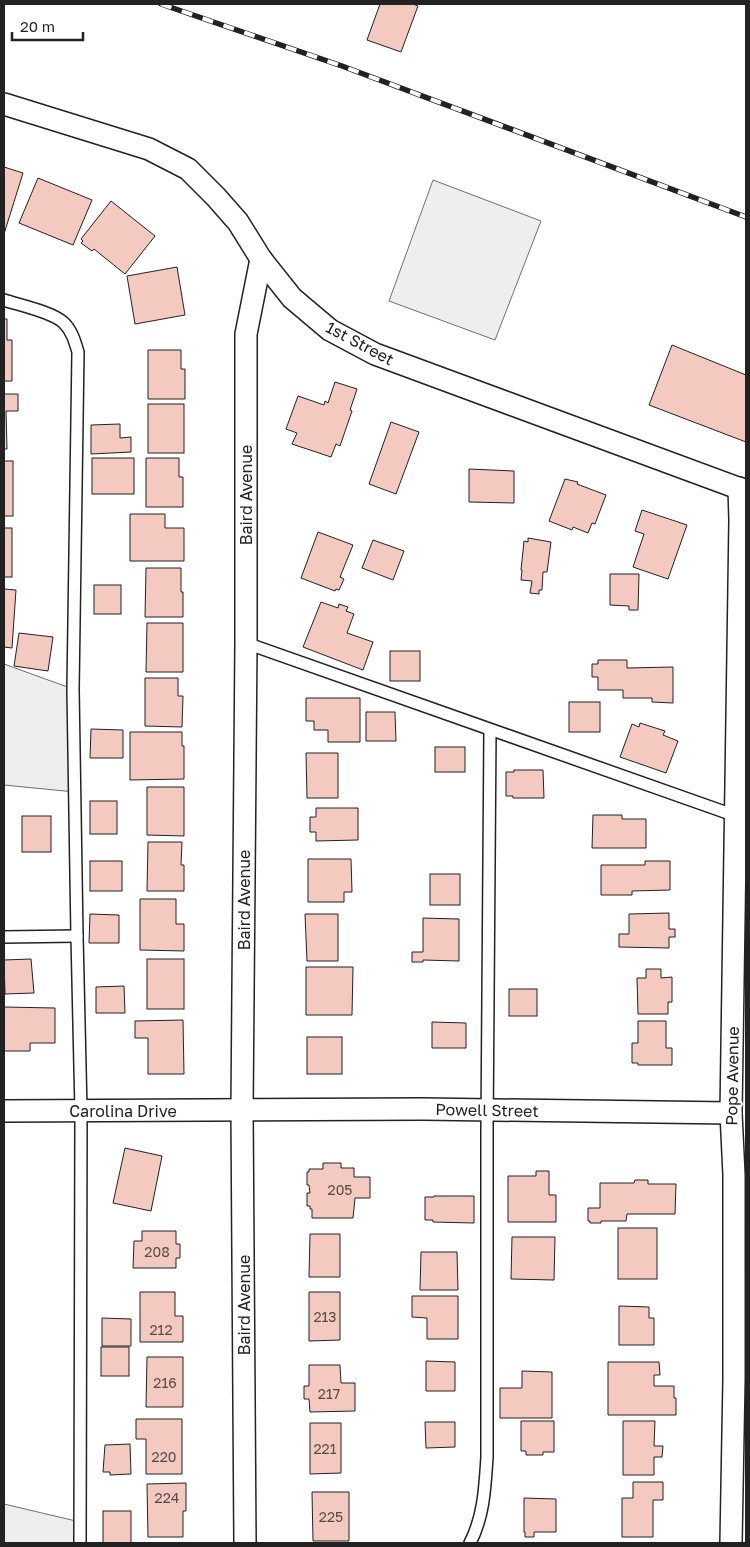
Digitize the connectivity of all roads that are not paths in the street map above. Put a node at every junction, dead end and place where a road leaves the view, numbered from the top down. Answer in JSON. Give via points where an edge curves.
{"nodes":[{"id":1,"x":4,"y":104,"type":"edge"},
{"id":2,"x":261,"y":259,"type":"junction"},
{"id":3,"x":4,"y":300,"type":"edge"},
{"id":4,"x":743,"y":490,"type":"edge"},
{"id":5,"x":246,"y":643,"type":"junction"},
{"id":6,"x":490,"y":730,"type":"junction"},
{"id":7,"x":736,"y":816,"type":"junction"},
{"id":8,"x":77,"y":936,"type":"junction"},
{"id":9,"x":4,"y":937,"type":"edge"},
{"id":10,"x":242,"y":1110,"type":"junction"},
{"id":11,"x":488,"y":1110,"type":"junction"},
{"id":12,"x":4,"y":1111,"type":"edge"},
{"id":13,"x":82,"y":1111,"type":"junction"},
{"id":14,"x":731,"y":1113,"type":"junction"},
{"id":15,"x":740,"y":1175,"type":"edge"},
{"id":16,"x":740,"y":1380,"type":"edge"},
{"id":17,"x":80,"y":1543,"type":"edge"},
{"id":18,"x":245,"y":1543,"type":"edge"},
{"id":19,"x":470,"y":1543,"type":"edge"},
{"id":20,"x":731,"y":1543,"type":"edge"}],
"edges":[{"from":1,"to":2,"type":"street","name":"1st Street","via":[[148,149],[188,170],[238,222]]},
{"from":2,"to":4,"type":"street","name":"1st Street","via":[[292,298],[330,330],[375,354]]},
{"from":2,"to":5,"type":"street","name":"Baird Avenue","via":[[246,334]]},
{"from":3,"to":8,"type":"lane","via":[[42,311],[63,322],[72,334],[78,352],[74,689]]},
{"from":4,"to":7,"type":"street","name":"Pope Avenue"},
{"from":5,"to":6,"type":"lane"},
{"from":5,"to":10,"type":"street","name":"Baird Avenue"},
{"from":6,"to":7,"type":"lane"},
{"from":6,"to":11,"type":"lane"},
{"from":7,"to":14,"type":"street","name":"Pope Avenue"},
{"from":8,"to":9,"type":"lane"},
{"from":8,"to":13,"type":"lane"},
{"from":10,"to":11,"type":"street","name":"Powell Street"},
{"from":10,"to":13,"type":"street","name":"Carolina Drive"},
{"from":10,"to":18,"type":"street","name":"Baird Avenue"},
{"from":11,"to":14,"type":"street","name":"Powell Street"},
{"from":11,"to":19,"type":"lane","via":[[487,1457],[485,1497]]},
{"from":12,"to":13,"type":"street","name":"Carolina Drive"},
{"from":13,"to":17,"type":"lane"},
{"from":14,"to":15,"type":"street","name":"Pope Avenue"},
{"from":15,"to":16,"type":"street","name":"Pope Avenue"},
{"from":16,"to":20,"type":"street","name":"Pope Avenue"}]}
